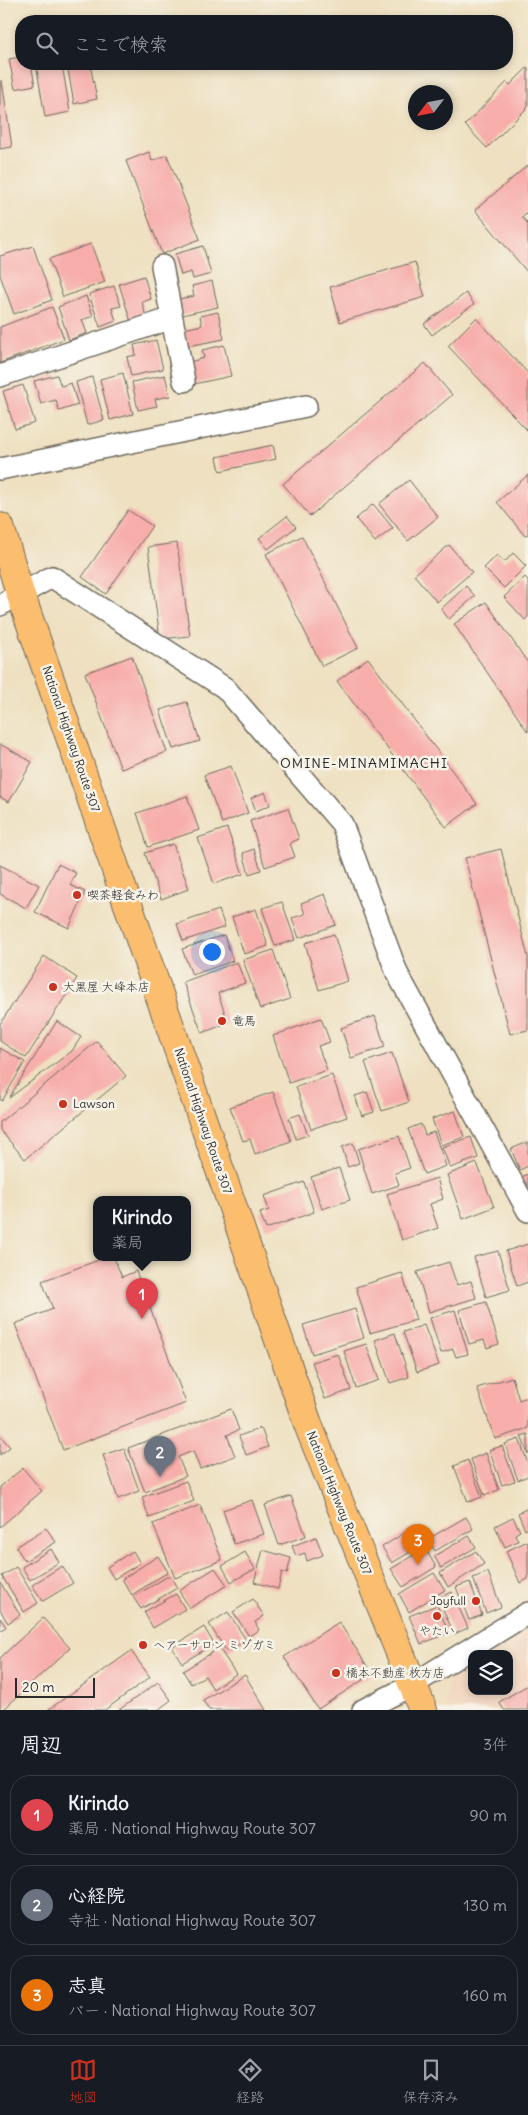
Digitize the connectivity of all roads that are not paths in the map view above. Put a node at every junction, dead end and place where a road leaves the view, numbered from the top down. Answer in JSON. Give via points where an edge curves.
{"nodes":[{"id":1,"x":162,"y":266,"type":"dead end"},
{"id":2,"x":172,"y":318,"type":"junction"},
{"id":3,"x":0,"y":376,"type":"edge"},
{"id":4,"x":184,"y":381,"type":"dead end"},
{"id":5,"x":306,"y":406,"type":"dead end"},
{"id":6,"x":0,"y":469,"type":"edge"},
{"id":7,"x":0,"y":527,"type":"edge"},
{"id":8,"x":10,"y":599,"type":"edge"},
{"id":9,"x":528,"y":1211,"type":"edge"},
{"id":10,"x":528,"y":1613,"type":"edge"},
{"id":11,"x":412,"y":1685,"type":"junction"},
{"id":12,"x":363,"y":1710,"type":"edge"},
{"id":13,"x":422,"y":1710,"type":"edge"}],
"edges":[{"from":1,"to":2,"type":"street"},
{"from":2,"to":3,"type":"street"},
{"from":2,"to":4,"type":"street"},
{"from":5,"to":6,"type":"street"},
{"from":7,"to":8,"type":"highway","name":"National Highway Route 307"},
{"from":8,"to":9,"type":"street","via":[[52,578],[225,688],[342,824],[397,973]]},
{"from":8,"to":11,"type":"highway","name":"National Highway Route 307","via":[[309,1427]]},
{"from":10,"to":11,"type":"street"},
{"from":11,"to":12,"type":"street"},
{"from":11,"to":13,"type":"highway","name":"National Highway Route 307"}]}
